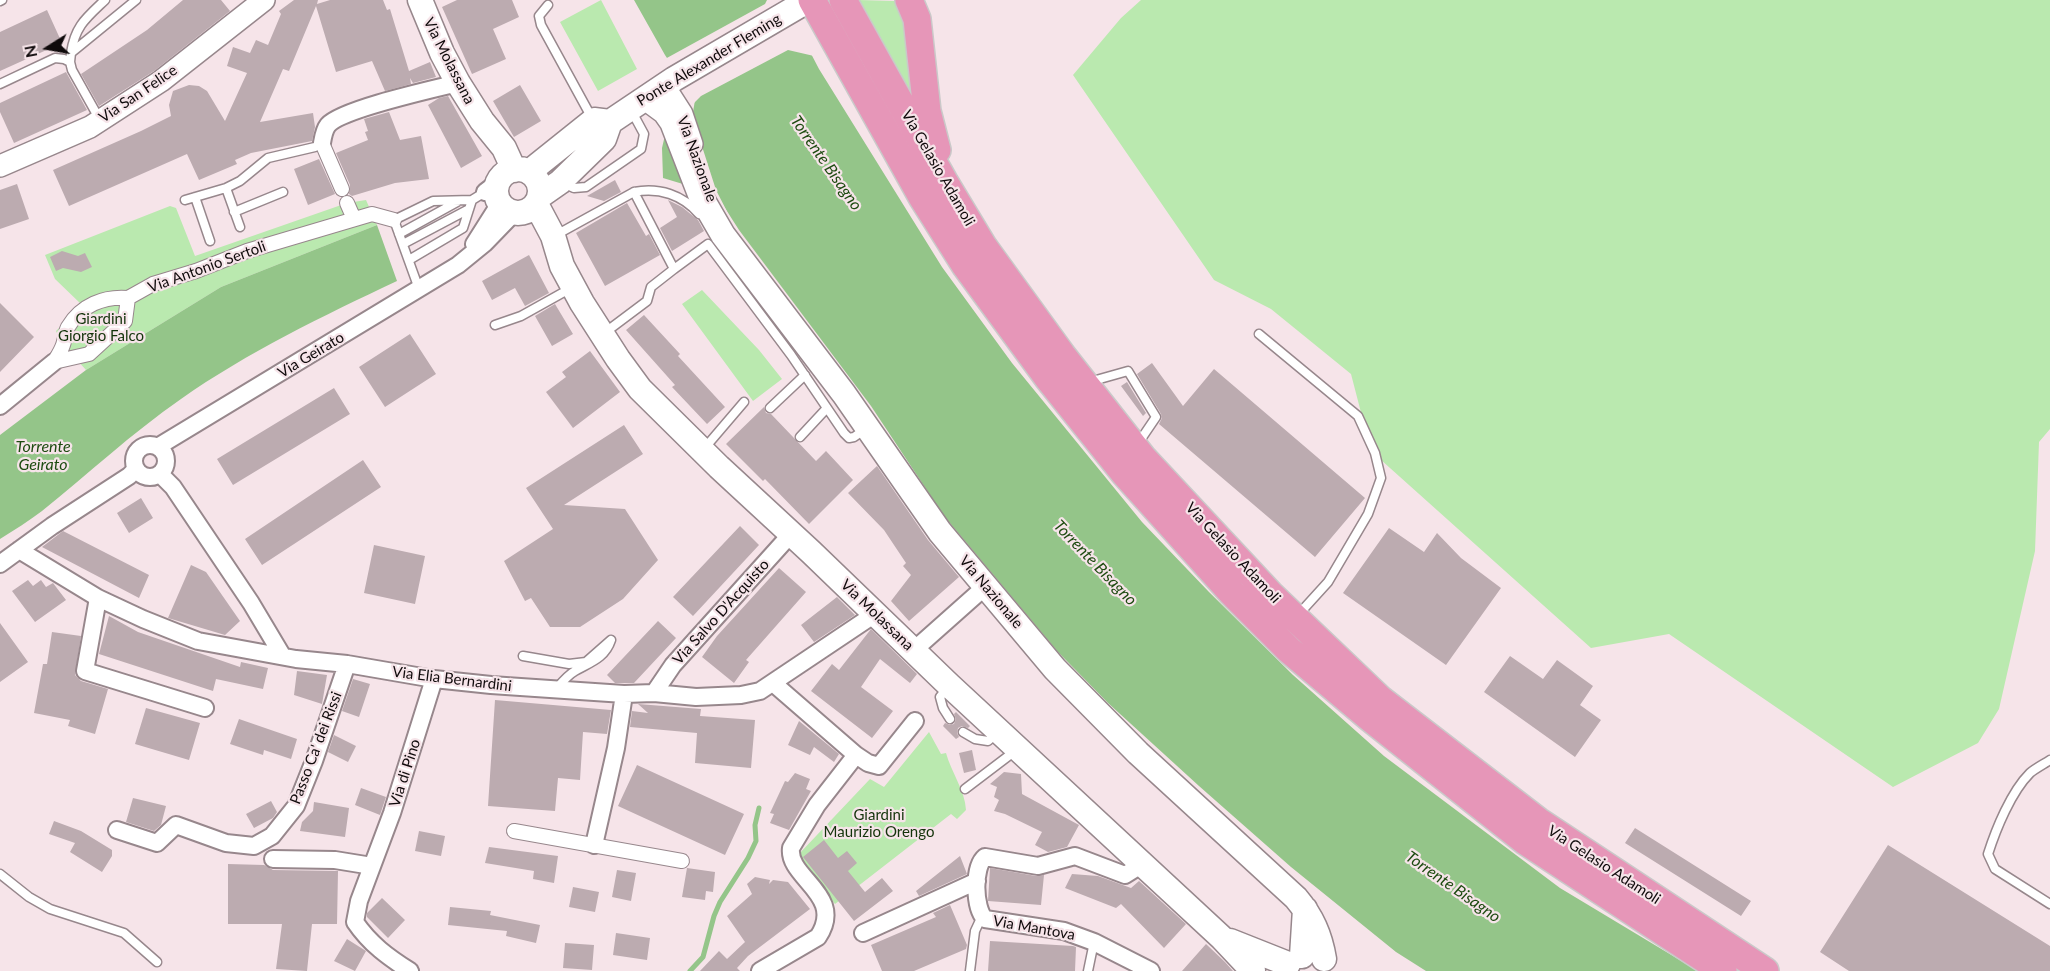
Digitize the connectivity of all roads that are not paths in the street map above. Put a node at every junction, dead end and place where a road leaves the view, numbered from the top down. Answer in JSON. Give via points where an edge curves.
{"nodes":[{"id":1,"x":105,"y":0,"type":"edge"},
{"id":2,"x":136,"y":0,"type":"edge"},
{"id":3,"x":264,"y":0,"type":"edge"},
{"id":4,"x":420,"y":0,"type":"edge"},
{"id":5,"x":843,"y":0,"type":"edge"},
{"id":6,"x":909,"y":0,"type":"edge"},
{"id":7,"x":805,"y":3,"type":"edge"},
{"id":8,"x":548,"y":5,"type":"dead end"},
{"id":9,"x":71,"y":58,"type":"junction"},
{"id":10,"x":458,"y":83,"type":"junction"},
{"id":11,"x":0,"y":84,"type":"edge"},
{"id":12,"x":653,"y":93,"type":"junction"},
{"id":13,"x":100,"y":120,"type":"junction"},
{"id":14,"x":602,"y":121,"type":"junction"},
{"id":15,"x":322,"y":143,"type":"junction"},
{"id":16,"x":0,"y":166,"type":"edge"},
{"id":17,"x":560,"y":182,"type":"junction"},
{"id":18,"x":945,"y":183,"type":"junction"},
{"id":19,"x":226,"y":188,"type":"junction"},
{"id":20,"x":342,"y":189,"type":"dead end"},
{"id":21,"x":283,"y":192,"type":"dead end"},
{"id":22,"x":634,"y":192,"type":"junction"},
{"id":23,"x":507,"y":194,"type":"junction"},
{"id":24,"x":195,"y":197,"type":"junction"},
{"id":25,"x":185,"y":200,"type":"dead end"},
{"id":26,"x":459,"y":200,"type":"junction"},
{"id":27,"x":347,"y":203,"type":"dead end"},
{"id":28,"x":234,"y":212,"type":"junction"},
{"id":29,"x":354,"y":219,"type":"junction"},
{"id":30,"x":394,"y":220,"type":"junction"},
{"id":31,"x":240,"y":227,"type":"dead end"},
{"id":32,"x":399,"y":234,"type":"junction"},
{"id":33,"x":711,"y":235,"type":"junction"},
{"id":34,"x":553,"y":236,"type":"junction"},
{"id":35,"x":210,"y":241,"type":"dead end"},
{"id":36,"x":403,"y":244,"type":"junction"},
{"id":37,"x":409,"y":260,"type":"junction"},
{"id":38,"x":562,"y":266,"type":"junction"},
{"id":39,"x":674,"y":269,"type":"junction"},
{"id":40,"x":573,"y":287,"type":"junction"},
{"id":41,"x":419,"y":289,"type":"junction"},
{"id":42,"x":128,"y":298,"type":"junction"},
{"id":43,"x":495,"y":325,"type":"dead end"},
{"id":44,"x":602,"y":334,"type":"junction"},
{"id":45,"x":1259,"y":334,"type":"dead end"},
{"id":46,"x":54,"y":362,"type":"junction"},
{"id":47,"x":805,"y":375,"type":"junction"},
{"id":48,"x":1084,"y":383,"type":"junction"},
{"id":49,"x":836,"y":401,"type":"junction"},
{"id":50,"x":744,"y":402,"type":"dead end"},
{"id":51,"x":0,"y":406,"type":"edge"},
{"id":52,"x":770,"y":408,"type":"dead end"},
{"id":53,"x":800,"y":437,"type":"dead end"},
{"id":54,"x":159,"y":446,"type":"junction"},
{"id":55,"x":1135,"y":447,"type":"junction"},
{"id":56,"x":703,"y":450,"type":"junction"},
{"id":57,"x":136,"y":469,"type":"junction"},
{"id":58,"x":160,"y":474,"type":"junction"},
{"id":59,"x":791,"y":534,"type":"junction"},
{"id":60,"x":19,"y":550,"type":"junction"},
{"id":61,"x":0,"y":564,"type":"edge"},
{"id":62,"x":986,"y":586,"type":"junction"},
{"id":63,"x":98,"y":598,"type":"junction"},
{"id":64,"x":875,"y":614,"type":"junction"},
{"id":65,"x":1296,"y":618,"type":"junction"},
{"id":66,"x":914,"y":650,"type":"junction"},
{"id":67,"x":282,"y":656,"type":"junction"},
{"id":68,"x":523,"y":656,"type":"dead end"},
{"id":69,"x":347,"y":664,"type":"junction"},
{"id":70,"x":434,"y":679,"type":"junction"},
{"id":71,"x":773,"y":683,"type":"junction"},
{"id":72,"x":949,"y":685,"type":"junction"},
{"id":73,"x":557,"y":688,"type":"junction"},
{"id":74,"x":654,"y":693,"type":"junction"},
{"id":75,"x":624,"y":694,"type":"junction"},
{"id":76,"x":205,"y":708,"type":"dead end"},
{"id":77,"x":950,"y":719,"type":"dead end"},
{"id":78,"x":915,"y":721,"type":"dead end"},
{"id":79,"x":999,"y":731,"type":"junction"},
{"id":80,"x":963,"y":732,"type":"dead end"},
{"id":81,"x":1018,"y":749,"type":"junction"},
{"id":82,"x":856,"y":755,"type":"junction"},
{"id":83,"x":2050,"y":760,"type":"edge"},
{"id":84,"x":965,"y":789,"type":"dead end"},
{"id":85,"x":117,"y":830,"type":"dead end"},
{"id":86,"x":513,"y":831,"type":"dead end"},
{"id":87,"x":594,"y":845,"type":"junction"},
{"id":88,"x":273,"y":859,"type":"dead end"},
{"id":89,"x":682,"y":861,"type":"dead end"},
{"id":90,"x":1142,"y":865,"type":"junction"},
{"id":91,"x":372,"y":866,"type":"junction"},
{"id":92,"x":0,"y":874,"type":"edge"},
{"id":93,"x":977,"y":881,"type":"junction"},
{"id":94,"x":2050,"y":904,"type":"edge"},
{"id":95,"x":982,"y":916,"type":"junction"},
{"id":96,"x":863,"y":933,"type":"dead end"},
{"id":97,"x":1222,"y":938,"type":"junction"},
{"id":98,"x":1094,"y":942,"type":"junction"},
{"id":99,"x":157,"y":962,"type":"dead end"},
{"id":100,"x":1306,"y":964,"type":"edge"},
{"id":101,"x":410,"y":971,"type":"edge"},
{"id":102,"x":760,"y":971,"type":"edge"},
{"id":103,"x":970,"y":971,"type":"edge"},
{"id":104,"x":1088,"y":971,"type":"edge"},
{"id":105,"x":1151,"y":971,"type":"edge"},
{"id":106,"x":1253,"y":971,"type":"edge"},
{"id":107,"x":1723,"y":971,"type":"edge"},
{"id":108,"x":1765,"y":971,"type":"edge"}],
"edges":[{"from":1,"to":9,"type":"lane","via":[[79,25]]},
{"from":2,"to":9,"type":"lane"},
{"from":3,"to":13,"type":"street","name":"Via San Felice","via":[[161,81]]},
{"from":4,"to":10,"type":"main road","name":"Via Molassana"},
{"from":5,"to":18,"type":"main road","name":"Via Gelasio Adamoli"},
{"from":6,"to":18,"type":"main road","via":[[916,19],[927,111]]},
{"from":7,"to":12,"type":"main road","name":"Ponte Alexander Fleming"},
{"from":7,"to":107,"type":"main road","name":"Via Gelasio Adamoli","via":[[965,265],[1125,474],[1232,593],[1289,650],[1525,841]]},
{"from":8,"to":14,"type":"lane","via":[[539,16],[541,25]]},
{"from":9,"to":11,"type":"lane","via":[[55,58]]},
{"from":9,"to":13,"type":"lane","via":[[80,87]]},
{"from":10,"to":15,"type":"street","via":[[372,105],[335,120],[325,130]]},
{"from":10,"to":23,"type":"main road","name":"Via Molassana","via":[[482,121]]},
{"from":12,"to":14,"type":"main road","name":"Ponte Alexander Fleming"},
{"from":12,"to":17,"type":"lane","via":[[640,149],[586,187],[574,188]]},
{"from":12,"to":33,"type":"main road","name":"Via Nazionale","via":[[672,122]]},
{"from":13,"to":16,"type":"street","name":"Via San Felice"},
{"from":14,"to":17,"type":"main road","name":"Ponte Alexander Fleming","via":[[604,139]]},
{"from":14,"to":23,"type":"main road","name":"Ponte Alexander Fleming"},
{"from":15,"to":19,"type":"lane","via":[[268,158]]},
{"from":15,"to":20,"type":"street"},
{"from":17,"to":23,"type":"main road","name":"Ponte Alexander Fleming"},
{"from":18,"to":48,"type":"main road","name":"Via Gelasio Adamoli","via":[[983,246]]},
{"from":19,"to":24,"type":"lane"},
{"from":19,"to":28,"type":"lane"},
{"from":21,"to":28,"type":"lane"},
{"from":22,"to":33,"type":"lane","via":[[674,194],[690,203]]},
{"from":22,"to":34,"type":"lane"},
{"from":22,"to":39,"type":"lane"},
{"from":23,"to":26,"type":"lane"},
{"from":23,"to":34,"type":"main road","name":"Via Molassana"},
{"from":23,"to":36,"type":"lane"},
{"from":23,"to":37,"type":"lane","via":[[463,228]]},
{"from":23,"to":38,"type":"main road","name":"Via Molassana","via":[[540,245]]},
{"from":23,"to":41,"type":"street","name":"Via Geirato","via":[[462,262]]},
{"from":24,"to":25,"type":"lane"},
{"from":24,"to":35,"type":"lane"},
{"from":26,"to":30,"type":"lane","via":[[433,201]]},
{"from":26,"to":32,"type":"lane"},
{"from":27,"to":29,"type":"street"},
{"from":28,"to":31,"type":"lane"},
{"from":29,"to":30,"type":"street","name":"Via Antonio Sertoli","via":[[372,214]]},
{"from":29,"to":42,"type":"street","name":"Via Antonio Sertoli","via":[[247,251],[153,284]]},
{"from":30,"to":32,"type":"lane"},
{"from":32,"to":36,"type":"lane"},
{"from":33,"to":39,"type":"lane"},
{"from":33,"to":47,"type":"lane"},
{"from":33,"to":49,"type":"main road","name":"Via Nazionale"},
{"from":34,"to":38,"type":"main road","name":"Via Molassana"},
{"from":36,"to":37,"type":"lane"},
{"from":37,"to":41,"type":"lane"},
{"from":38,"to":40,"type":"main road","name":"Via Molassana"},
{"from":39,"to":44,"type":"lane","via":[[651,287],[646,301]]},
{"from":40,"to":43,"type":"lane","via":[[521,316]]},
{"from":40,"to":44,"type":"main road","name":"Via Molassana"},
{"from":41,"to":54,"type":"street","name":"Via Geirato"},
{"from":42,"to":46,"type":"street","via":[[125,321],[90,354]]},
{"from":42,"to":46,"type":"street","via":[[106,298],[78,316],[68,328]]},
{"from":44,"to":56,"type":"main road","name":"Via Molassana","via":[[640,389]]},
{"from":45,"to":65,"type":"lane","via":[[1358,417],[1376,453],[1381,478],[1368,514],[1328,582]]},
{"from":46,"to":51,"type":"street"},
{"from":47,"to":49,"type":"lane"},
{"from":47,"to":52,"type":"lane"},
{"from":48,"to":55,"type":"main road","name":"Via Gelasio Adamoli"},
{"from":48,"to":55,"type":"lane","via":[[1128,371],[1156,417]]},
{"from":49,"to":53,"type":"lane"},
{"from":49,"to":62,"type":"main road","name":"Via Nazionale","via":[[856,431]]},
{"from":50,"to":56,"type":"lane"},
{"from":54,"to":57,"type":"street","name":"Via Geirato","via":[[148,444],[139,449],[134,458]]},
{"from":54,"to":58,"type":"street","via":[[167,460]]},
{"from":55,"to":65,"type":"main road","name":"Via Gelasio Adamoli"},
{"from":56,"to":59,"type":"main road","name":"Via Molassana"},
{"from":57,"to":58,"type":"street","via":[[149,477]]},
{"from":57,"to":60,"type":"street","name":"Via Geirato"},
{"from":58,"to":67,"type":"street","via":[[173,487],[251,603]]},
{"from":59,"to":64,"type":"main road","name":"Via Molassana"},
{"from":59,"to":74,"type":"street","name":"Via Salvo D'Acquisto","via":[[673,665]]},
{"from":60,"to":61,"type":"street","name":"Via Geirato"},
{"from":60,"to":63,"type":"street","name":"Via Elia Bernardini"},
{"from":62,"to":66,"type":"street"},
{"from":62,"to":100,"type":"main road","name":"Via Nazionale","via":[[1055,669],[1138,753],[1305,909]]},
{"from":63,"to":67,"type":"street","name":"Via Elia Bernardini","via":[[198,641]]},
{"from":63,"to":76,"type":"street","via":[[85,672]]},
{"from":64,"to":66,"type":"main road","name":"Via Molassana"},
{"from":64,"to":71,"type":"street","name":"Via Elia Bernardini"},
{"from":65,"to":108,"type":"main road","name":"Via Gelasio Adamoli","via":[[1381,700],[1538,821]]},
{"from":66,"to":72,"type":"main road","name":"Via Molassana"},
{"from":67,"to":69,"type":"street","name":"Via Elia Bernardini"},
{"from":68,"to":73,"type":"lane","via":[[568,664],[586,662],[611,640],[600,658],[573,671]]},
{"from":69,"to":70,"type":"street","name":"Via Elia Bernardini"},
{"from":69,"to":85,"type":"street","name":"Passo Ca' dei Rissi","via":[[296,806],[272,836],[254,846],[226,843],[176,825],[157,843]]},
{"from":70,"to":73,"type":"street","name":"Via Elia Bernardini"},
{"from":70,"to":91,"type":"street","name":"Via di Pino"},
{"from":71,"to":74,"type":"street","name":"Via Elia Bernardini","via":[[741,695],[696,697]]},
{"from":71,"to":82,"type":"street"},
{"from":72,"to":77,"type":"lane","via":[[940,698]]},
{"from":72,"to":79,"type":"main road","name":"Via Molassana"},
{"from":73,"to":75,"type":"street","name":"Via Elia Bernardini"},
{"from":74,"to":75,"type":"street","name":"Via Elia Bernardini"},
{"from":75,"to":87,"type":"street"},
{"from":78,"to":82,"type":"street","via":[[879,766]]},
{"from":79,"to":80,"type":"lane","via":[[988,741]]},
{"from":79,"to":81,"type":"main road","name":"Via Molassana"},
{"from":81,"to":84,"type":"lane"},
{"from":81,"to":90,"type":"main road","name":"Via Molassana"},
{"from":82,"to":102,"type":"street","via":[[817,805],[791,848],[793,864],[822,901],[823,930],[818,937]]},
{"from":83,"to":94,"type":"lane","via":[[2031,773],[2015,794],[1988,854],[1995,869]]},
{"from":86,"to":87,"type":"street"},
{"from":87,"to":89,"type":"street"},
{"from":88,"to":91,"type":"street","via":[[335,860]]},
{"from":90,"to":93,"type":"street","via":[[1125,875],[1080,856],[1038,866],[992,857],[978,865]]},
{"from":90,"to":97,"type":"main road","name":"Via Molassana"},
{"from":91,"to":101,"type":"street","name":"Via di Pino","via":[[355,921],[386,957]]},
{"from":92,"to":99,"type":"lane","via":[[50,909],[124,933]]},
{"from":93,"to":95,"type":"street","name":"Via Mantova"},
{"from":93,"to":96,"type":"street"},
{"from":95,"to":98,"type":"street","name":"Via Mantova","via":[[991,921],[1064,931]]},
{"from":95,"to":103,"type":"lane","via":[[975,931]]},
{"from":97,"to":100,"type":"main road","name":"Via Molassana"},
{"from":97,"to":106,"type":"main road","name":"Via Molassana"},
{"from":98,"to":104,"type":"lane"},
{"from":98,"to":105,"type":"street","name":"Via Mantova"}]}
